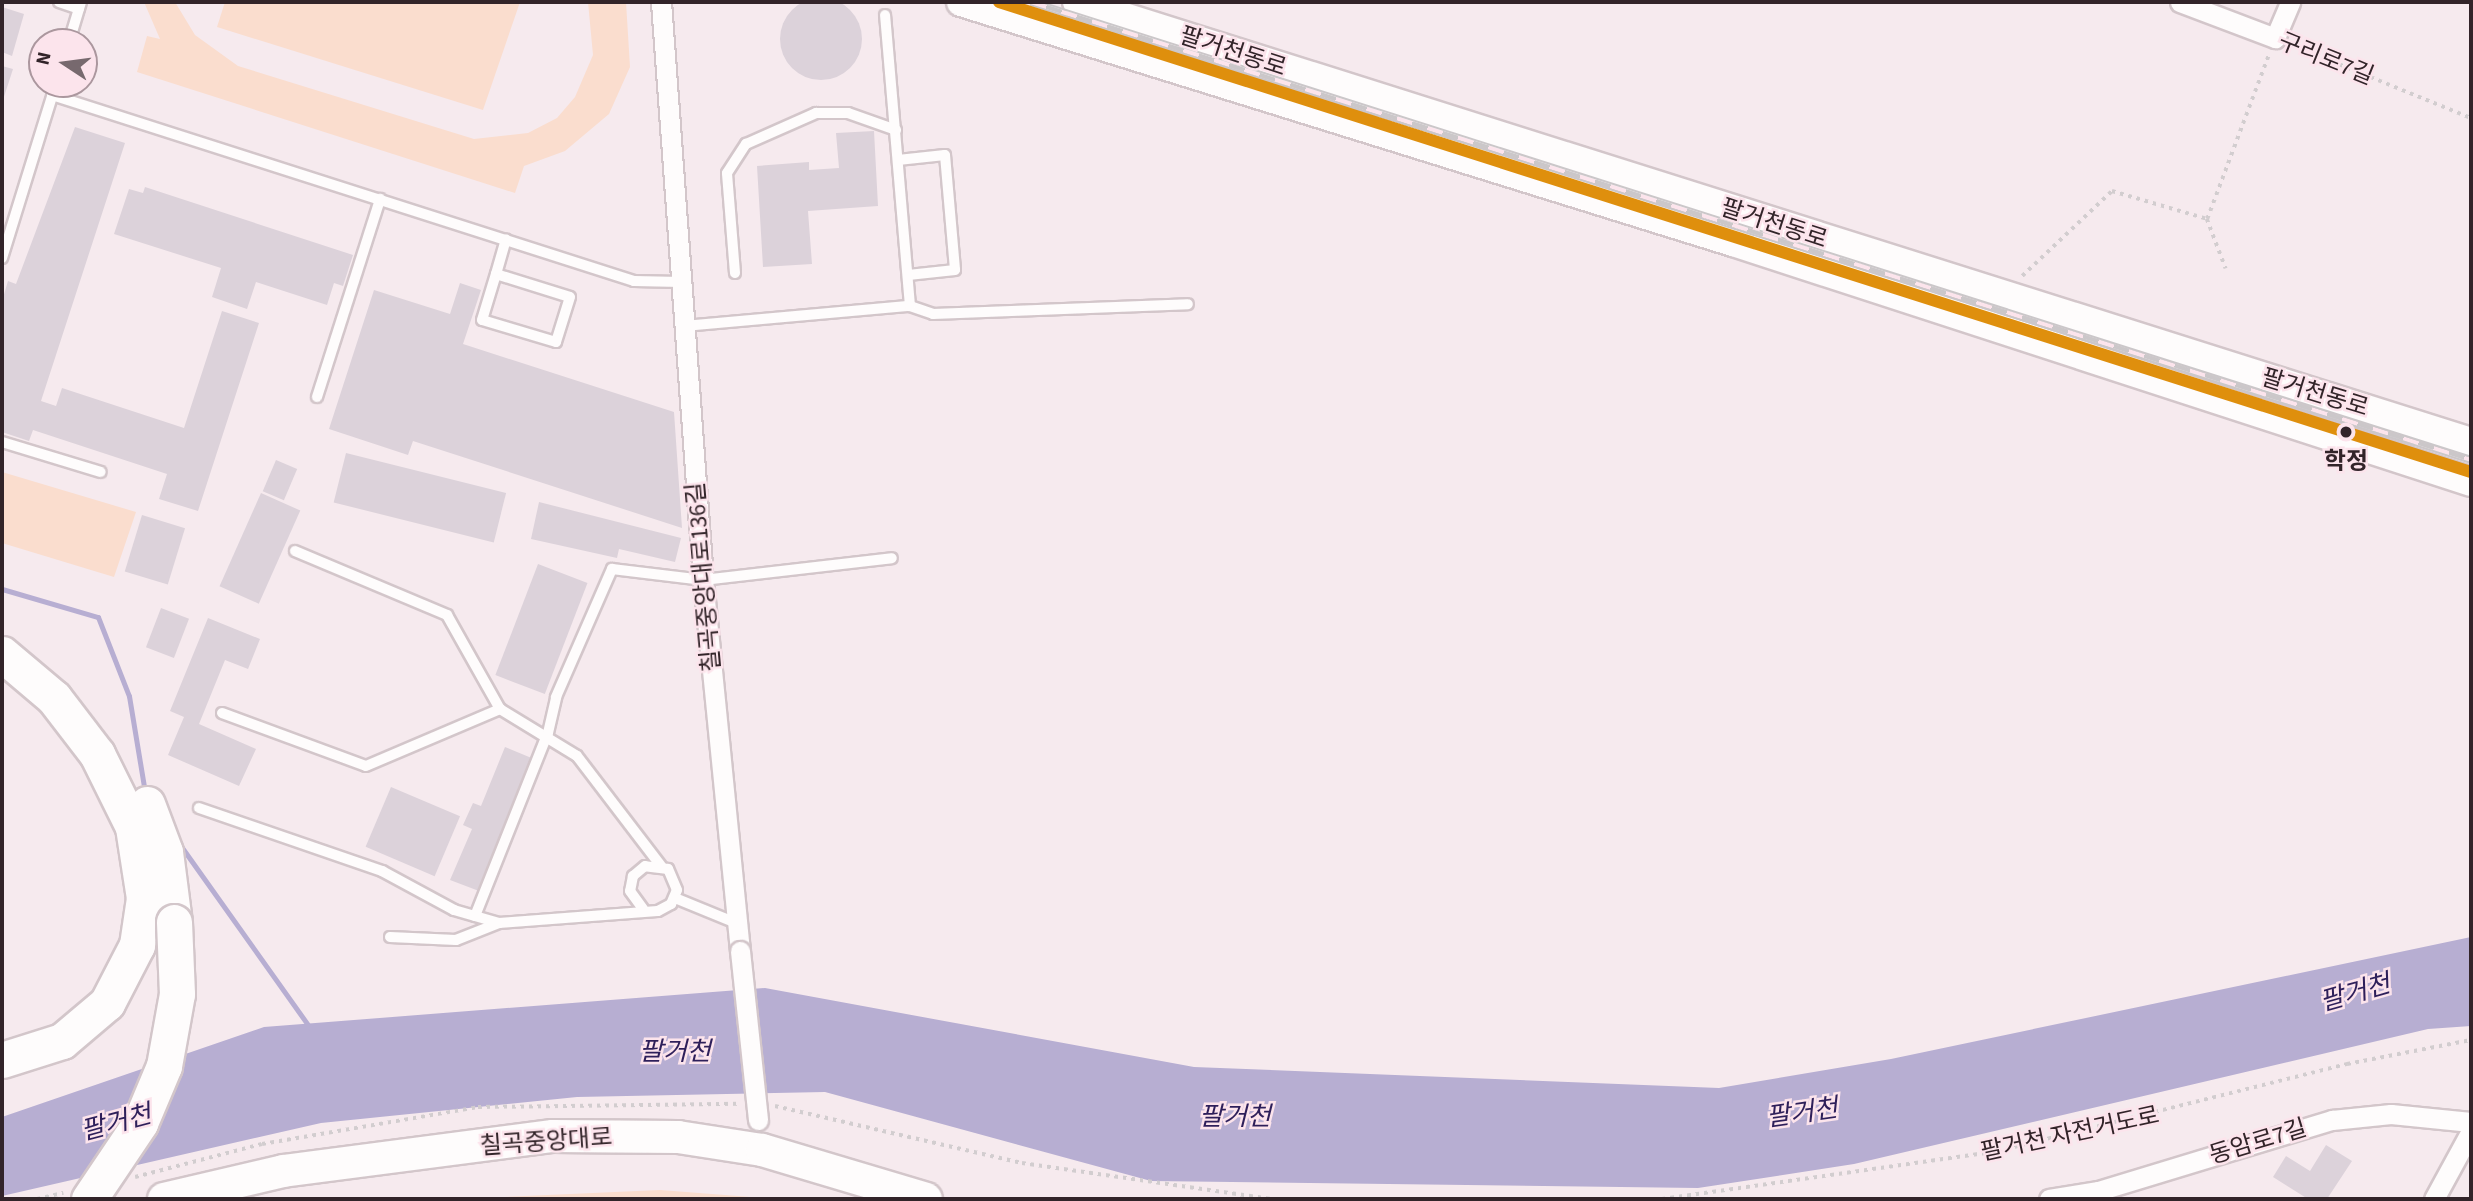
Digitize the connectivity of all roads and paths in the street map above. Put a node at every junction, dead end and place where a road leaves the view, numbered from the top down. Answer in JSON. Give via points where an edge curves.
{"nodes":[{"id":1,"x":59,"y":2,"type":"edge"},
{"id":2,"x":661,"y":2,"type":"edge"},
{"id":3,"x":961,"y":2,"type":"edge"},
{"id":4,"x":1077,"y":2,"type":"edge"},
{"id":5,"x":2180,"y":2,"type":"edge"},
{"id":6,"x":2290,"y":2,"type":"edge"},
{"id":7,"x":80,"y":5,"type":"edge"},
{"id":8,"x":885,"y":15,"type":"dead end"},
{"id":9,"x":73,"y":28,"type":"edge"},
{"id":10,"x":2275,"y":38,"type":"junction"},
{"id":11,"x":51,"y":98,"type":"edge"},
{"id":12,"x":81,"y":98,"type":"edge"},
{"id":13,"x":2471,"y":118,"type":"edge"},
{"id":14,"x":896,"y":130,"type":"junction"},
{"id":15,"x":898,"y":160,"type":"junction"},
{"id":16,"x":380,"y":199,"type":"junction"},
{"id":17,"x":2207,"y":219,"type":"junction"},
{"id":18,"x":506,"y":239,"type":"junction"},
{"id":19,"x":2,"y":258,"type":"edge"},
{"id":20,"x":2226,"y":269,"type":"dead end"},
{"id":21,"x":735,"y":273,"type":"dead end"},
{"id":22,"x":495,"y":274,"type":"junction"},
{"id":23,"x":908,"y":275,"type":"junction"},
{"id":24,"x":2021,"y":278,"type":"dead end"},
{"id":25,"x":681,"y":282,"type":"junction"},
{"id":26,"x":1188,"y":304,"type":"dead end"},
{"id":27,"x":910,"y":306,"type":"junction"},
{"id":28,"x":684,"y":326,"type":"junction"},
{"id":29,"x":317,"y":397,"type":"dead end"},
{"id":30,"x":2,"y":442,"type":"edge"},
{"id":31,"x":2471,"y":442,"type":"edge"},
{"id":32,"x":102,"y":472,"type":"dead end"},
{"id":33,"x":2471,"y":482,"type":"edge"},
{"id":34,"x":295,"y":551,"type":"dead end"},
{"id":35,"x":892,"y":558,"type":"dead end"},
{"id":36,"x":703,"y":580,"type":"junction"},
{"id":37,"x":2,"y":632,"type":"edge"},
{"id":38,"x":2,"y":654,"type":"edge"},
{"id":39,"x":500,"y":709,"type":"junction"},
{"id":40,"x":222,"y":713,"type":"dead end"},
{"id":41,"x":548,"y":733,"type":"junction"},
{"id":42,"x":199,"y":808,"type":"dead end"},
{"id":43,"x":661,"y":866,"type":"junction"},
{"id":44,"x":675,"y":898,"type":"junction"},
{"id":45,"x":643,"y":909,"type":"junction"},
{"id":46,"x":475,"y":916,"type":"junction"},
{"id":47,"x":499,"y":923,"type":"junction"},
{"id":48,"x":736,"y":923,"type":"junction"},
{"id":49,"x":390,"y":937,"type":"dead end"},
{"id":50,"x":2471,"y":1040,"type":"edge"},
{"id":51,"x":2,"y":1060,"type":"edge"},
{"id":52,"x":2471,"y":1122,"type":"edge"},
{"id":53,"x":2471,"y":1131,"type":"edge"},
{"id":54,"x":760,"y":1135,"type":"junction"},
{"id":55,"x":2096,"y":1195,"type":"edge"},
{"id":56,"x":89,"y":1199,"type":"edge"},
{"id":57,"x":163,"y":1199,"type":"edge"},
{"id":58,"x":926,"y":1199,"type":"edge"},
{"id":59,"x":1662,"y":1199,"type":"edge"},
{"id":60,"x":2049,"y":1199,"type":"edge"},
{"id":61,"x":2434,"y":1199,"type":"edge"}],
"edges":[{"from":1,"to":7,"type":"lane"},
{"from":2,"to":25,"type":"street","name":"칠곡중앙대로136길"},
{"from":3,"to":33,"type":"street","name":"팔거천동로","via":[[1733,242]]},
{"from":4,"to":31,"type":"street","name":"팔거천동로"},
{"from":5,"to":10,"type":"street","name":"구리로7길"},
{"from":6,"to":10,"type":"street"},
{"from":7,"to":9,"type":"lane"},
{"from":8,"to":14,"type":"lane"},
{"from":10,"to":13,"type":"path","name":"구리로7길"},
{"from":10,"to":17,"type":"path"},
{"from":11,"to":19,"type":"lane"},
{"from":12,"to":16,"type":"lane"},
{"from":14,"to":15,"type":"lane"},
{"from":14,"to":21,"type":"lane","via":[[848,113],[817,113],[769,129],[746,144],[727,173]]},
{"from":15,"to":23,"type":"lane"},
{"from":15,"to":23,"type":"lane","via":[[945,155],[955,271]]},
{"from":16,"to":18,"type":"lane"},
{"from":16,"to":29,"type":"lane"},
{"from":17,"to":20,"type":"path"},
{"from":17,"to":24,"type":"path","via":[[2112,191]]},
{"from":18,"to":22,"type":"lane"},
{"from":18,"to":25,"type":"lane","via":[[634,281]]},
{"from":22,"to":22,"type":"lane","via":[[482,320],[556,342],[570,297]]},
{"from":23,"to":27,"type":"lane"},
{"from":25,"to":28,"type":"street","name":"칠곡중앙대로136길"},
{"from":26,"to":27,"type":"lane","via":[[933,314]]},
{"from":27,"to":28,"type":"lane"},
{"from":28,"to":36,"type":"street","name":"칠곡중앙대로136길"},
{"from":30,"to":32,"type":"lane"},
{"from":34,"to":39,"type":"lane","via":[[447,615]]},
{"from":35,"to":36,"type":"lane"},
{"from":36,"to":41,"type":"lane","via":[[612,569],[556,697]]},
{"from":36,"to":48,"type":"street","name":"칠곡중앙대로136길"},
{"from":37,"to":56,"type":"highway","bridge":true,"via":[[95,708],[127,761],[165,852],[177,994],[164,1066],[140,1123]]},
{"from":38,"to":51,"type":"highway","via":[[54,698],[97,754],[133,827],[144,898],[137,945],[107,1003],[62,1041]]},
{"from":39,"to":40,"type":"lane","via":[[366,765]]},
{"from":39,"to":41,"type":"lane"},
{"from":41,"to":43,"type":"lane","via":[[577,756]]},
{"from":41,"to":46,"type":"lane"},
{"from":42,"to":46,"type":"lane","via":[[382,871]]},
{"from":43,"to":44,"type":"lane","via":[[677,882]]},
{"from":43,"to":45,"type":"lane","via":[[645,866],[633,876],[632,898]]},
{"from":44,"to":45,"type":"lane","via":[[665,909]]},
{"from":44,"to":48,"type":"lane"},
{"from":45,"to":47,"type":"lane"},
{"from":46,"to":47,"type":"lane"},
{"from":47,"to":49,"type":"lane","via":[[456,940]]},
{"from":48,"to":54,"type":"street","name":"칠곡중앙대로136길","bridge":true},
{"from":50,"to":59,"type":"path","name":"팔거천 자전거도로","via":[[2347,1064],[1998,1151]]},
{"from":52,"to":55,"type":"street","name":"동암로7길","via":[[2391,1114],[2332,1120]]},
{"from":53,"to":61,"type":"street"},
{"from":54,"to":57,"type":"main road","name":"칠곡중앙대로","via":[[553,1136],[283,1171]]},
{"from":54,"to":58,"type":"main road","name":"칠곡중앙대로"},
{"from":55,"to":60,"type":"street","name":"동암로7길"}]}
